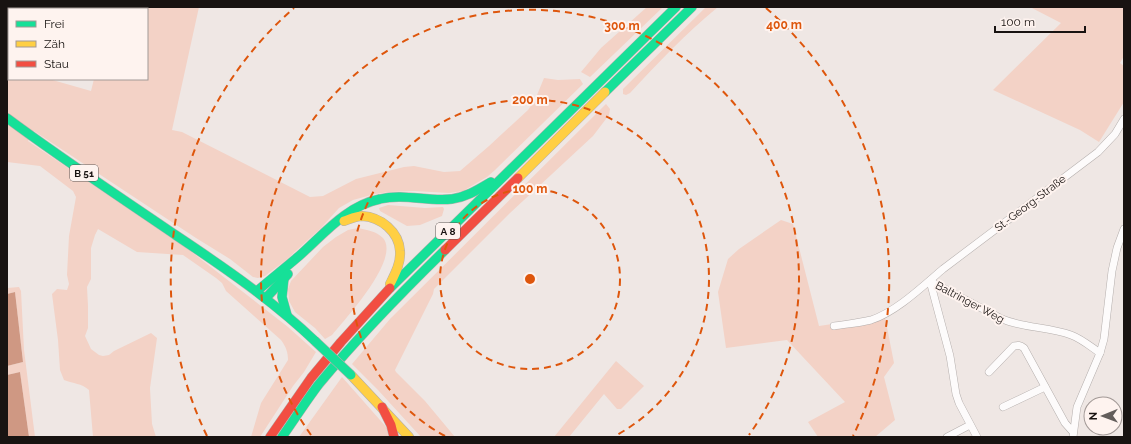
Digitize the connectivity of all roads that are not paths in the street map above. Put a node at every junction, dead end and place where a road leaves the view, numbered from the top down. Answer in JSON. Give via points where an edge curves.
{"nodes":[{"id":1,"x":676,"y":7,"type":"edge"},
{"id":2,"x":692,"y":7,"type":"edge"},
{"id":3,"x":7,"y":118,"type":"edge"},
{"id":4,"x":1124,"y":119,"type":"edge"},
{"id":5,"x":508,"y":172,"type":"junction"},
{"id":6,"x":1124,"y":229,"type":"edge"},
{"id":7,"x":284,"y":278,"type":"junction"},
{"id":8,"x":930,"y":281,"type":"junction"},
{"id":9,"x":388,"y":290,"type":"junction"},
{"id":10,"x":257,"y":291,"type":"junction"},
{"id":11,"x":266,"y":298,"type":"junction"},
{"id":12,"x":287,"y":315,"type":"junction"},
{"id":13,"x":834,"y":326,"type":"dead end"},
{"id":14,"x":1100,"y":353,"type":"junction"},
{"id":15,"x":989,"y":372,"type":"dead end"},
{"id":16,"x":1045,"y":387,"type":"junction"},
{"id":17,"x":1003,"y":406,"type":"dead end"},
{"id":18,"x":382,"y":407,"type":"junction"},
{"id":19,"x":970,"y":424,"type":"junction"},
{"id":20,"x":1073,"y":434,"type":"edge"},
{"id":21,"x":270,"y":437,"type":"edge"},
{"id":22,"x":282,"y":437,"type":"edge"},
{"id":23,"x":394,"y":437,"type":"edge"},
{"id":24,"x":409,"y":437,"type":"edge"},
{"id":25,"x":947,"y":437,"type":"edge"},
{"id":26,"x":977,"y":437,"type":"edge"}],
"edges":[{"from":1,"to":5,"type":"main road","number":"A 8"},
{"from":2,"to":22,"type":"main road","number":"A 8","via":[[367,329],[318,386]]},
{"from":3,"to":10,"type":"main road","number":"B 51"},
{"from":4,"to":8,"type":"street","name":"St.-Georg-Straße","via":[[1115,134],[1098,152]]},
{"from":5,"to":9,"type":"main road","number":"A 8"},
{"from":5,"to":10,"type":"main road","via":[[474,192],[462,196],[446,199],[388,197],[359,206],[335,222]]},
{"from":6,"to":14,"type":"street","via":[[1113,266]]},
{"from":7,"to":9,"type":"main road","via":[[339,225],[352,217],[365,216],[382,222],[398,241],[399,261]]},
{"from":7,"to":11,"type":"main road"},
{"from":7,"to":12,"type":"main road","via":[[282,296]]},
{"from":8,"to":13,"type":"street","name":"St.-Georg-Straße","via":[[881,315]]},
{"from":8,"to":14,"type":"street","name":"Baltringer Weg","via":[[1002,319],[1070,335]]},
{"from":8,"to":19,"type":"street","via":[[950,356],[956,394]]},
{"from":9,"to":21,"type":"main road","number":"A 8","via":[[311,378]]},
{"from":10,"to":11,"type":"main road","number":"B 51"},
{"from":11,"to":12,"type":"main road"},
{"from":12,"to":18,"type":"main road","bridge":true},
{"from":14,"to":20,"type":"street","via":[[1077,407]]},
{"from":15,"to":16,"type":"street","via":[[1014,346],[1021,346]]},
{"from":16,"to":17,"type":"street"},
{"from":16,"to":20,"type":"street"},
{"from":18,"to":23,"type":"main road","via":[[390,421]]},
{"from":18,"to":24,"type":"main road"},
{"from":19,"to":25,"type":"street"},
{"from":19,"to":26,"type":"street"}]}
